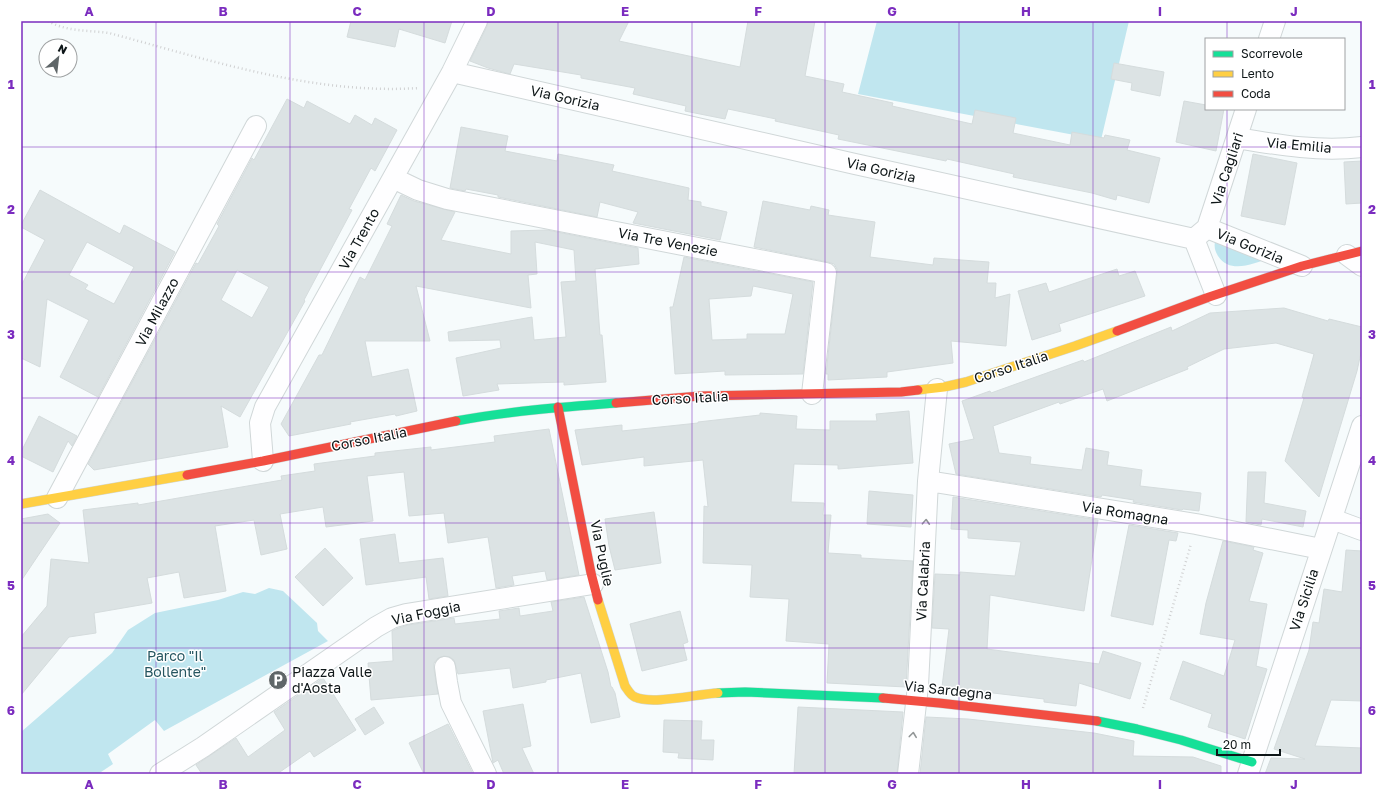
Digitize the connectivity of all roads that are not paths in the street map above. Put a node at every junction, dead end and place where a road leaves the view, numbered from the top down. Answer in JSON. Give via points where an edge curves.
{"nodes":[{"id":1,"x":477,"y":21,"type":"edge"},
{"id":2,"x":1275,"y":21,"type":"edge"},
{"id":3,"x":1269,"y":38,"type":"edge"},
{"id":4,"x":448,"y":79,"type":"junction"},
{"id":5,"x":1246,"y":110,"type":"edge"},
{"id":6,"x":256,"y":126,"type":"dead end"},
{"id":7,"x":1237,"y":138,"type":"junction"},
{"id":8,"x":1362,"y":147,"type":"edge"},
{"id":9,"x":393,"y":178,"type":"junction"},
{"id":10,"x":1200,"y":234,"type":"junction"},
{"id":11,"x":1357,"y":257,"type":"edge"},
{"id":12,"x":1302,"y":266,"type":"junction"},
{"id":13,"x":1216,"y":295,"type":"junction"},
{"id":14,"x":937,"y":389,"type":"junction"},
{"id":15,"x":812,"y":394,"type":"junction"},
{"id":16,"x":558,"y":407,"type":"junction"},
{"id":17,"x":1362,"y":426,"type":"edge"},
{"id":18,"x":263,"y":461,"type":"junction"},
{"id":19,"x":928,"y":481,"type":"junction"},
{"id":20,"x":57,"y":498,"type":"junction"},
{"id":21,"x":21,"y":504,"type":"edge"},
{"id":22,"x":1332,"y":519,"type":"junction"},
{"id":23,"x":1362,"y":530,"type":"edge"},
{"id":24,"x":1321,"y":549,"type":"junction"},
{"id":25,"x":594,"y":584,"type":"junction"},
{"id":26,"x":445,"y":667,"type":"dead end"},
{"id":27,"x":636,"y":698,"type":"joint"},
{"id":28,"x":917,"y":700,"type":"junction"},
{"id":29,"x":1250,"y":768,"type":"edge"},
{"id":30,"x":160,"y":774,"type":"edge"},
{"id":31,"x":486,"y":774,"type":"edge"},
{"id":32,"x":908,"y":774,"type":"edge"}],
"edges":[{"from":1,"to":4,"type":"street","name":"Via Trento"},
{"from":2,"to":3,"type":"street"},
{"from":4,"to":9,"type":"street","name":"Via Trento"},
{"from":4,"to":10,"type":"street","name":"Via Gorizia"},
{"from":5,"to":7,"type":"street","name":"Via Cagliari"},
{"from":6,"to":20,"type":"street","name":"Via Milazzo"},
{"from":7,"to":8,"type":"street","name":"Via Emilia","via":[[1307,149]]},
{"from":7,"to":10,"type":"street","name":"Via Cagliari"},
{"from":9,"to":15,"type":"street","name":"Via Tre Venezie","via":[[418,190],[447,199],[826,273]]},
{"from":9,"to":18,"type":"street","name":"Via Trento","via":[[265,407],[260,424]]},
{"from":10,"to":12,"type":"street","name":"Via Gorizia"},
{"from":10,"to":13,"type":"street"},
{"from":11,"to":12,"type":"street","name":"Corso Italia"},
{"from":12,"to":13,"type":"street","name":"Corso Italia"},
{"from":13,"to":14,"type":"street","name":"Corso Italia","via":[[1075,346]]},
{"from":14,"to":15,"type":"street","name":"Corso Italia"},
{"from":14,"to":19,"type":"street","name":"Via Calabria"},
{"from":15,"to":16,"type":"street","name":"Corso Italia","via":[[700,396]]},
{"from":16,"to":18,"type":"street","name":"Corso Italia","via":[[487,415]]},
{"from":16,"to":25,"type":"street","name":"Via Puglie"},
{"from":17,"to":22,"type":"street","name":"Via Sicilia"},
{"from":18,"to":20,"type":"street","name":"Corso Italia"},
{"from":19,"to":24,"type":"street","name":"Via Romagna","via":[[1196,524]]},
{"from":28,"to":19,"type":"street","name":"Via Calabria","one_way":true},
{"from":20,"to":21,"type":"street","name":"Corso Italia"},
{"from":22,"to":23,"type":"street"},
{"from":22,"to":24,"type":"street","name":"Via Sicilia"},
{"from":24,"to":29,"type":"street","name":"Via Sicilia"},
{"from":25,"to":27,"type":"street","name":"Via Puglie","via":[[625,686]]},
{"from":25,"to":30,"type":"street","name":"Via Foggia","via":[[392,618]]},
{"from":26,"to":31,"type":"street","via":[[451,703]]},
{"from":27,"to":28,"type":"street","name":"Via Sardegna","via":[[653,701],[702,694],[745,692]]},
{"from":28,"to":29,"type":"street","name":"Via Sardegna","via":[[1096,721],[1137,729],[1181,740]]},
{"from":32,"to":28,"type":"street","name":"Via Calabria","one_way":true}]}
